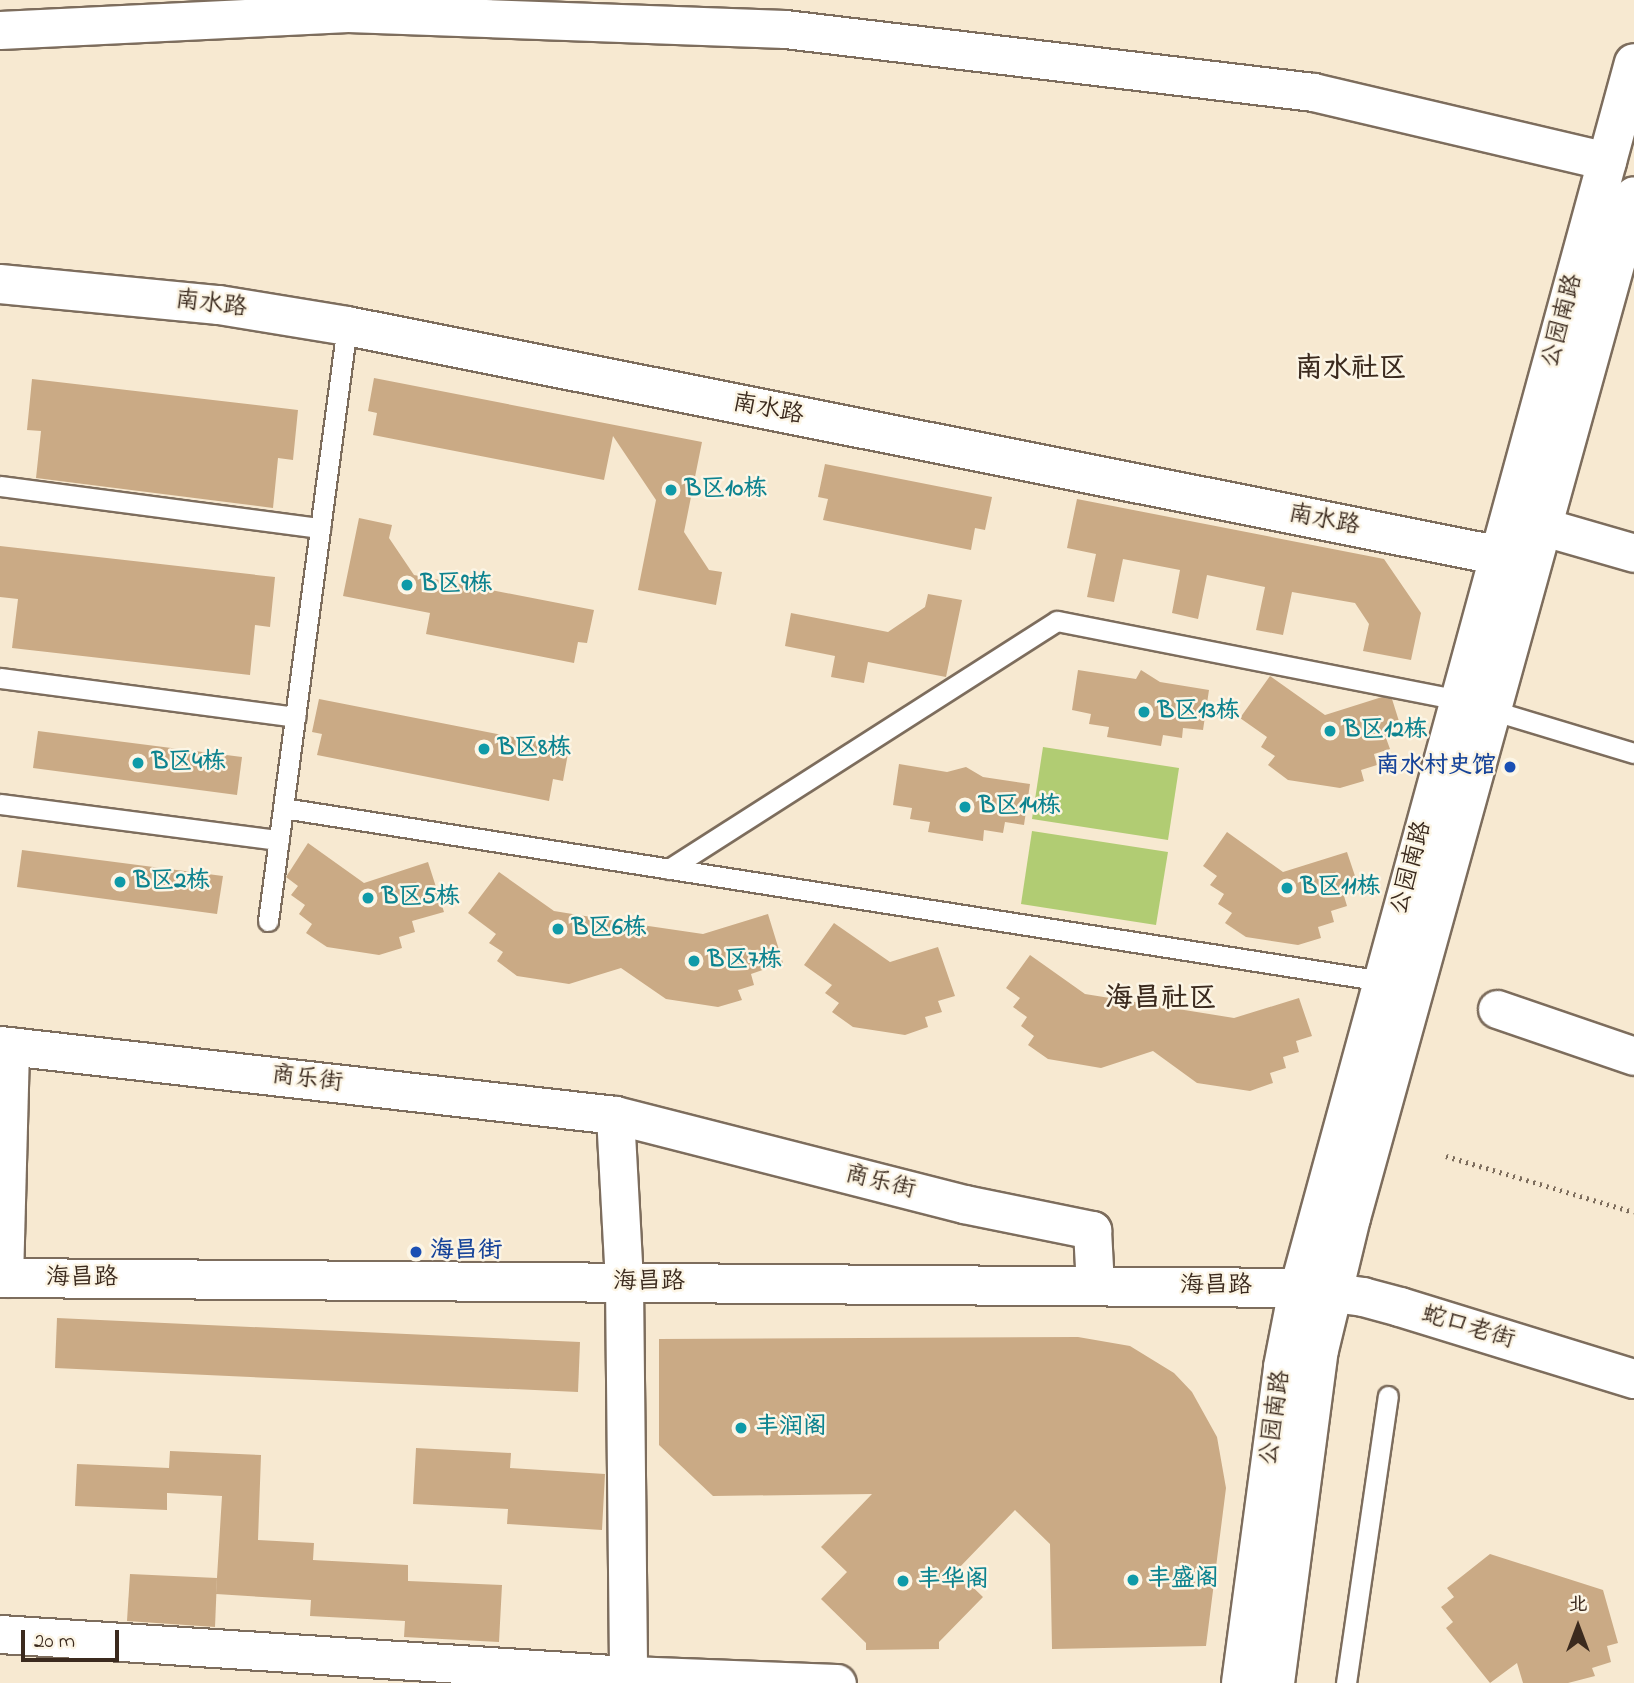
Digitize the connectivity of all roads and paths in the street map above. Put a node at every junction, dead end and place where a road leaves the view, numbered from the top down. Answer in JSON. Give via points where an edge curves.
{"nodes":[{"id":1,"x":0,"y":30,"type":"edge"},
{"id":2,"x":1634,"y":63,"type":"edge"},
{"id":3,"x":1607,"y":161,"type":"junction"},
{"id":4,"x":1634,"y":196,"type":"edge"},
{"id":5,"x":0,"y":284,"type":"edge"},
{"id":6,"x":346,"y":326,"type":"junction"},
{"id":7,"x":0,"y":486,"type":"edge"},
{"id":8,"x":1525,"y":521,"type":"junction"},
{"id":9,"x":320,"y":528,"type":"junction"},
{"id":10,"x":1634,"y":553,"type":"edge"},
{"id":11,"x":1515,"y":559,"type":"junction"},
{"id":12,"x":0,"y":678,"type":"edge"},
{"id":13,"x":1474,"y":705,"type":"junction"},
{"id":14,"x":295,"y":717,"type":"junction"},
{"id":15,"x":1634,"y":753,"type":"edge"},
{"id":16,"x":0,"y":804,"type":"edge"},
{"id":17,"x":283,"y":808,"type":"junction"},
{"id":18,"x":279,"y":840,"type":"junction"},
{"id":19,"x":669,"y":869,"type":"junction"},
{"id":20,"x":268,"y":921,"type":"dead end"},
{"id":21,"x":1398,"y":984,"type":"junction"},
{"id":22,"x":1497,"y":1009,"type":"dead end"},
{"id":23,"x":5,"y":1046,"type":"edge"},
{"id":24,"x":1634,"y":1056,"type":"edge"},
{"id":25,"x":615,"y":1115,"type":"junction"},
{"id":26,"x":1446,"y":1156,"type":"dead end"},
{"id":27,"x":1634,"y":1212,"type":"edge"},
{"id":28,"x":2,"y":1278,"type":"edge"},
{"id":29,"x":624,"y":1283,"type":"junction"},
{"id":30,"x":1094,"y":1286,"type":"junction"},
{"id":31,"x":1316,"y":1290,"type":"junction"},
{"id":32,"x":1634,"y":1379,"type":"edge"},
{"id":33,"x":1388,"y":1396,"type":"dead end"},
{"id":34,"x":0,"y":1634,"type":"edge"},
{"id":35,"x":628,"y":1675,"type":"junction"},
{"id":36,"x":837,"y":1683,"type":"edge"},
{"id":37,"x":1241,"y":1683,"type":"edge"},
{"id":38,"x":1275,"y":1683,"type":"edge"},
{"id":39,"x":1346,"y":1683,"type":"edge"}],
"edges":[{"from":1,"to":3,"type":"street","via":[[348,13],[785,29],[1313,92]]},
{"from":2,"to":3,"type":"street","name":"公园南路"},
{"from":3,"to":8,"type":"street","name":"公园南路"},
{"from":4,"to":8,"type":"street","name":"公园南路"},
{"from":5,"to":6,"type":"street","name":"南水路","via":[[219,305]]},
{"from":6,"to":9,"type":"lane"},
{"from":6,"to":11,"type":"street","name":"南水路"},
{"from":7,"to":9,"type":"lane"},
{"from":8,"to":10,"type":"street"},
{"from":8,"to":11,"type":"street","name":"公园南路"},
{"from":9,"to":14,"type":"lane"},
{"from":11,"to":13,"type":"street","name":"公园南路"},
{"from":12,"to":14,"type":"lane"},
{"from":13,"to":15,"type":"lane"},
{"from":13,"to":19,"type":"lane","via":[[1057,621]]},
{"from":13,"to":21,"type":"street","name":"公园南路"},
{"from":14,"to":17,"type":"lane"},
{"from":16,"to":18,"type":"lane"},
{"from":17,"to":18,"type":"lane"},
{"from":17,"to":19,"type":"lane"},
{"from":18,"to":20,"type":"lane"},
{"from":19,"to":21,"type":"lane"},
{"from":21,"to":31,"type":"street","name":"公园南路"},
{"from":22,"to":24,"type":"street"},
{"from":23,"to":25,"type":"street","name":"商乐街"},
{"from":23,"to":28,"type":"street"},
{"from":25,"to":29,"type":"street"},
{"from":25,"to":30,"type":"street","name":"商乐街","via":[[964,1204],[1092,1230]]},
{"from":26,"to":27,"type":"path"},
{"from":28,"to":29,"type":"street","name":"海昌路"},
{"from":29,"to":30,"type":"street","name":"海昌路"},
{"from":29,"to":35,"type":"street"},
{"from":30,"to":31,"type":"street","name":"海昌路"},
{"from":31,"to":32,"type":"street","name":"蛇口老街","via":[[1400,1307]]},
{"from":31,"to":37,"type":"street","name":"公园南路","via":[[1283,1367]]},
{"from":31,"to":38,"type":"street","name":"公园南路","via":[[1316,1373]]},
{"from":33,"to":39,"type":"lane"},
{"from":34,"to":35,"type":"street"},
{"from":35,"to":36,"type":"street"}]}
